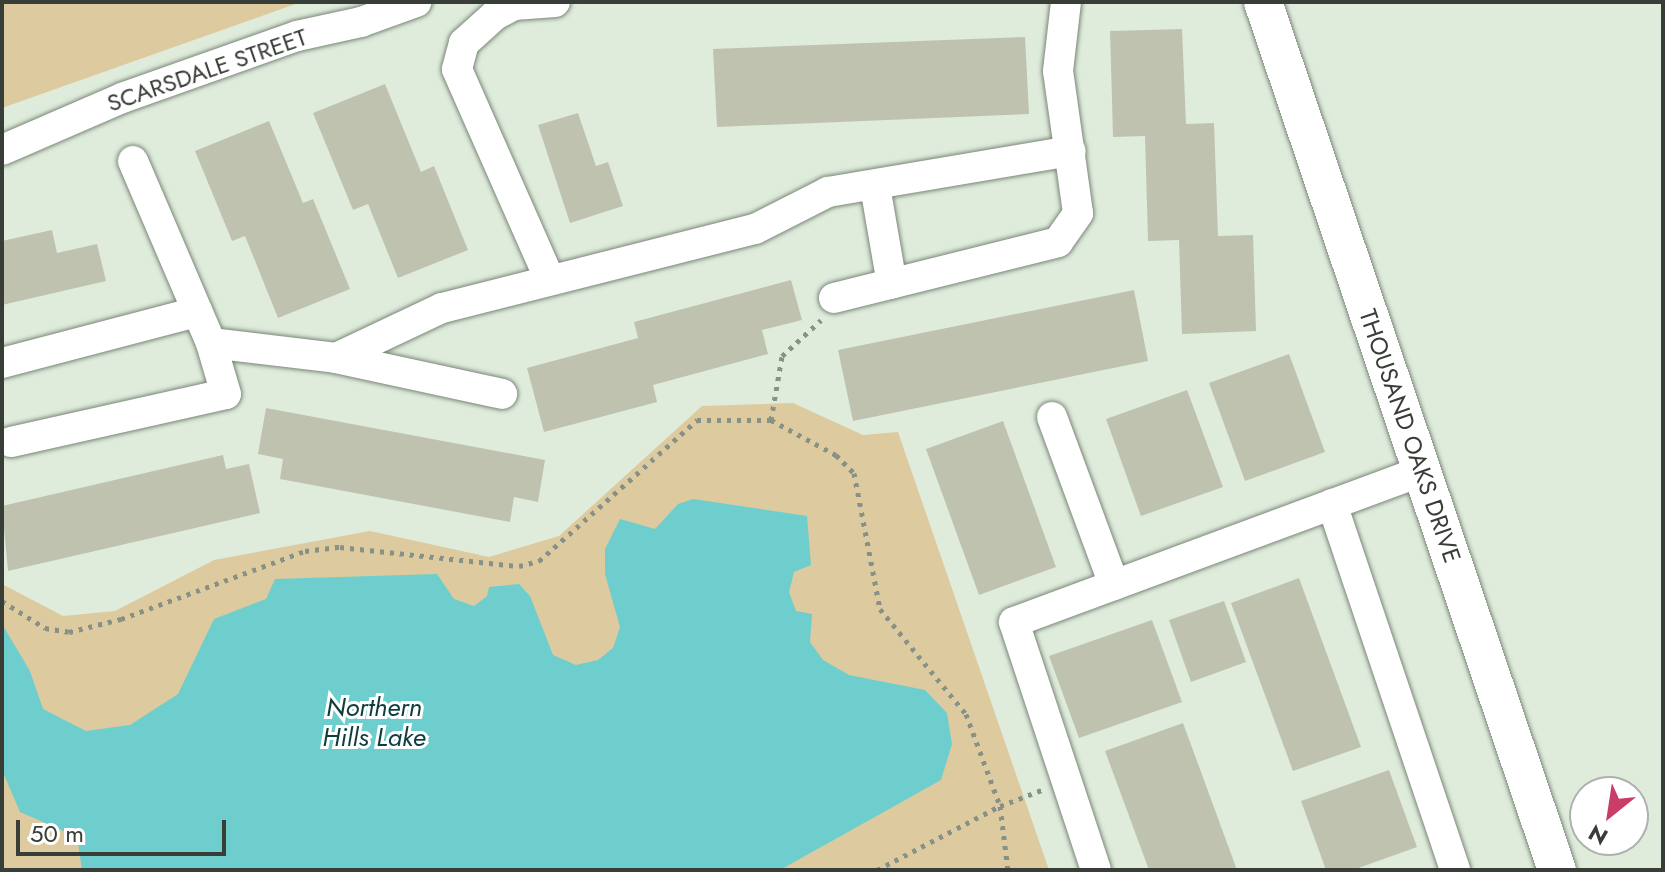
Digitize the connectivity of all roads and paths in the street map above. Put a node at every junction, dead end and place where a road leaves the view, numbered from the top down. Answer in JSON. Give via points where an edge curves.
{"nodes":[{"id":1,"x":416,"y":2,"type":"edge"},
{"id":2,"x":555,"y":2,"type":"edge"},
{"id":3,"x":1066,"y":2,"type":"edge"},
{"id":4,"x":1263,"y":2,"type":"edge"},
{"id":5,"x":476,"y":14,"type":"edge"},
{"id":6,"x":2,"y":150,"type":"edge"},
{"id":7,"x":1071,"y":151,"type":"junction"},
{"id":8,"x":133,"y":161,"type":"dead end"},
{"id":9,"x":875,"y":186,"type":"junction"},
{"id":10,"x":549,"y":278,"type":"junction"},
{"id":11,"x":892,"y":284,"type":"junction"},
{"id":12,"x":834,"y":298,"type":"joint"},
{"id":13,"x":197,"y":312,"type":"junction"},
{"id":14,"x":211,"y":343,"type":"junction"},
{"id":15,"x":336,"y":358,"type":"junction"},
{"id":16,"x":2,"y":363,"type":"edge"},
{"id":17,"x":502,"y":394,"type":"dead end"},
{"id":18,"x":1052,"y":417,"type":"dead end"},
{"id":19,"x":771,"y":420,"type":"junction"},
{"id":20,"x":11,"y":442,"type":"dead end"},
{"id":21,"x":1422,"y":471,"type":"junction"},
{"id":22,"x":1332,"y":504,"type":"junction"},
{"id":23,"x":1114,"y":585,"type":"junction"},
{"id":24,"x":2,"y":601,"type":"edge"},
{"id":25,"x":1066,"y":781,"type":"junction"},
{"id":26,"x":1000,"y":806,"type":"junction"},
{"id":27,"x":877,"y":870,"type":"edge"},
{"id":28,"x":1008,"y":870,"type":"edge"},
{"id":29,"x":1096,"y":870,"type":"edge"},
{"id":30,"x":1455,"y":870,"type":"edge"},
{"id":31,"x":1557,"y":870,"type":"edge"}],
"edges":[{"from":1,"to":6,"type":"street","name":"SCARSDALE STREET","via":[[297,36],[122,98]]},
{"from":2,"to":5,"type":"street"},
{"from":3,"to":7,"type":"street","via":[[1058,71]]},
{"from":4,"to":21,"type":"main road","name":"THOUSAND OAKS DRIVE"},
{"from":5,"to":10,"type":"street","via":[[457,69]]},
{"from":7,"to":9,"type":"street"},
{"from":7,"to":11,"type":"street","via":[[1078,213],[1058,242]]},
{"from":8,"to":13,"type":"street"},
{"from":9,"to":10,"type":"street","via":[[805,199],[755,229]]},
{"from":9,"to":11,"type":"street"},
{"from":10,"to":15,"type":"street","via":[[442,308]]},
{"from":11,"to":12,"type":"street"},
{"from":12,"to":19,"type":"path","via":[[829,314],[782,356]]},
{"from":13,"to":14,"type":"street"},
{"from":13,"to":16,"type":"street"},
{"from":14,"to":15,"type":"street"},
{"from":14,"to":20,"type":"street","via":[[226,394]]},
{"from":15,"to":17,"type":"street"},
{"from":18,"to":23,"type":"street"},
{"from":19,"to":24,"type":"path","via":[[697,420],[539,561],[519,566],[340,547],[305,551],[121,619],[69,632],[45,628]]},
{"from":19,"to":26,"type":"path","via":[[836,455],[854,473],[880,609],[966,714]]},
{"from":21,"to":22,"type":"street"},
{"from":21,"to":31,"type":"main road","name":"THOUSAND OAKS DRIVE"},
{"from":22,"to":23,"type":"street"},
{"from":22,"to":30,"type":"street"},
{"from":23,"to":25,"type":"street","via":[[1014,622]]},
{"from":25,"to":26,"type":"path"},
{"from":25,"to":29,"type":"street"},
{"from":26,"to":27,"type":"path"},
{"from":26,"to":28,"type":"path"}]}
